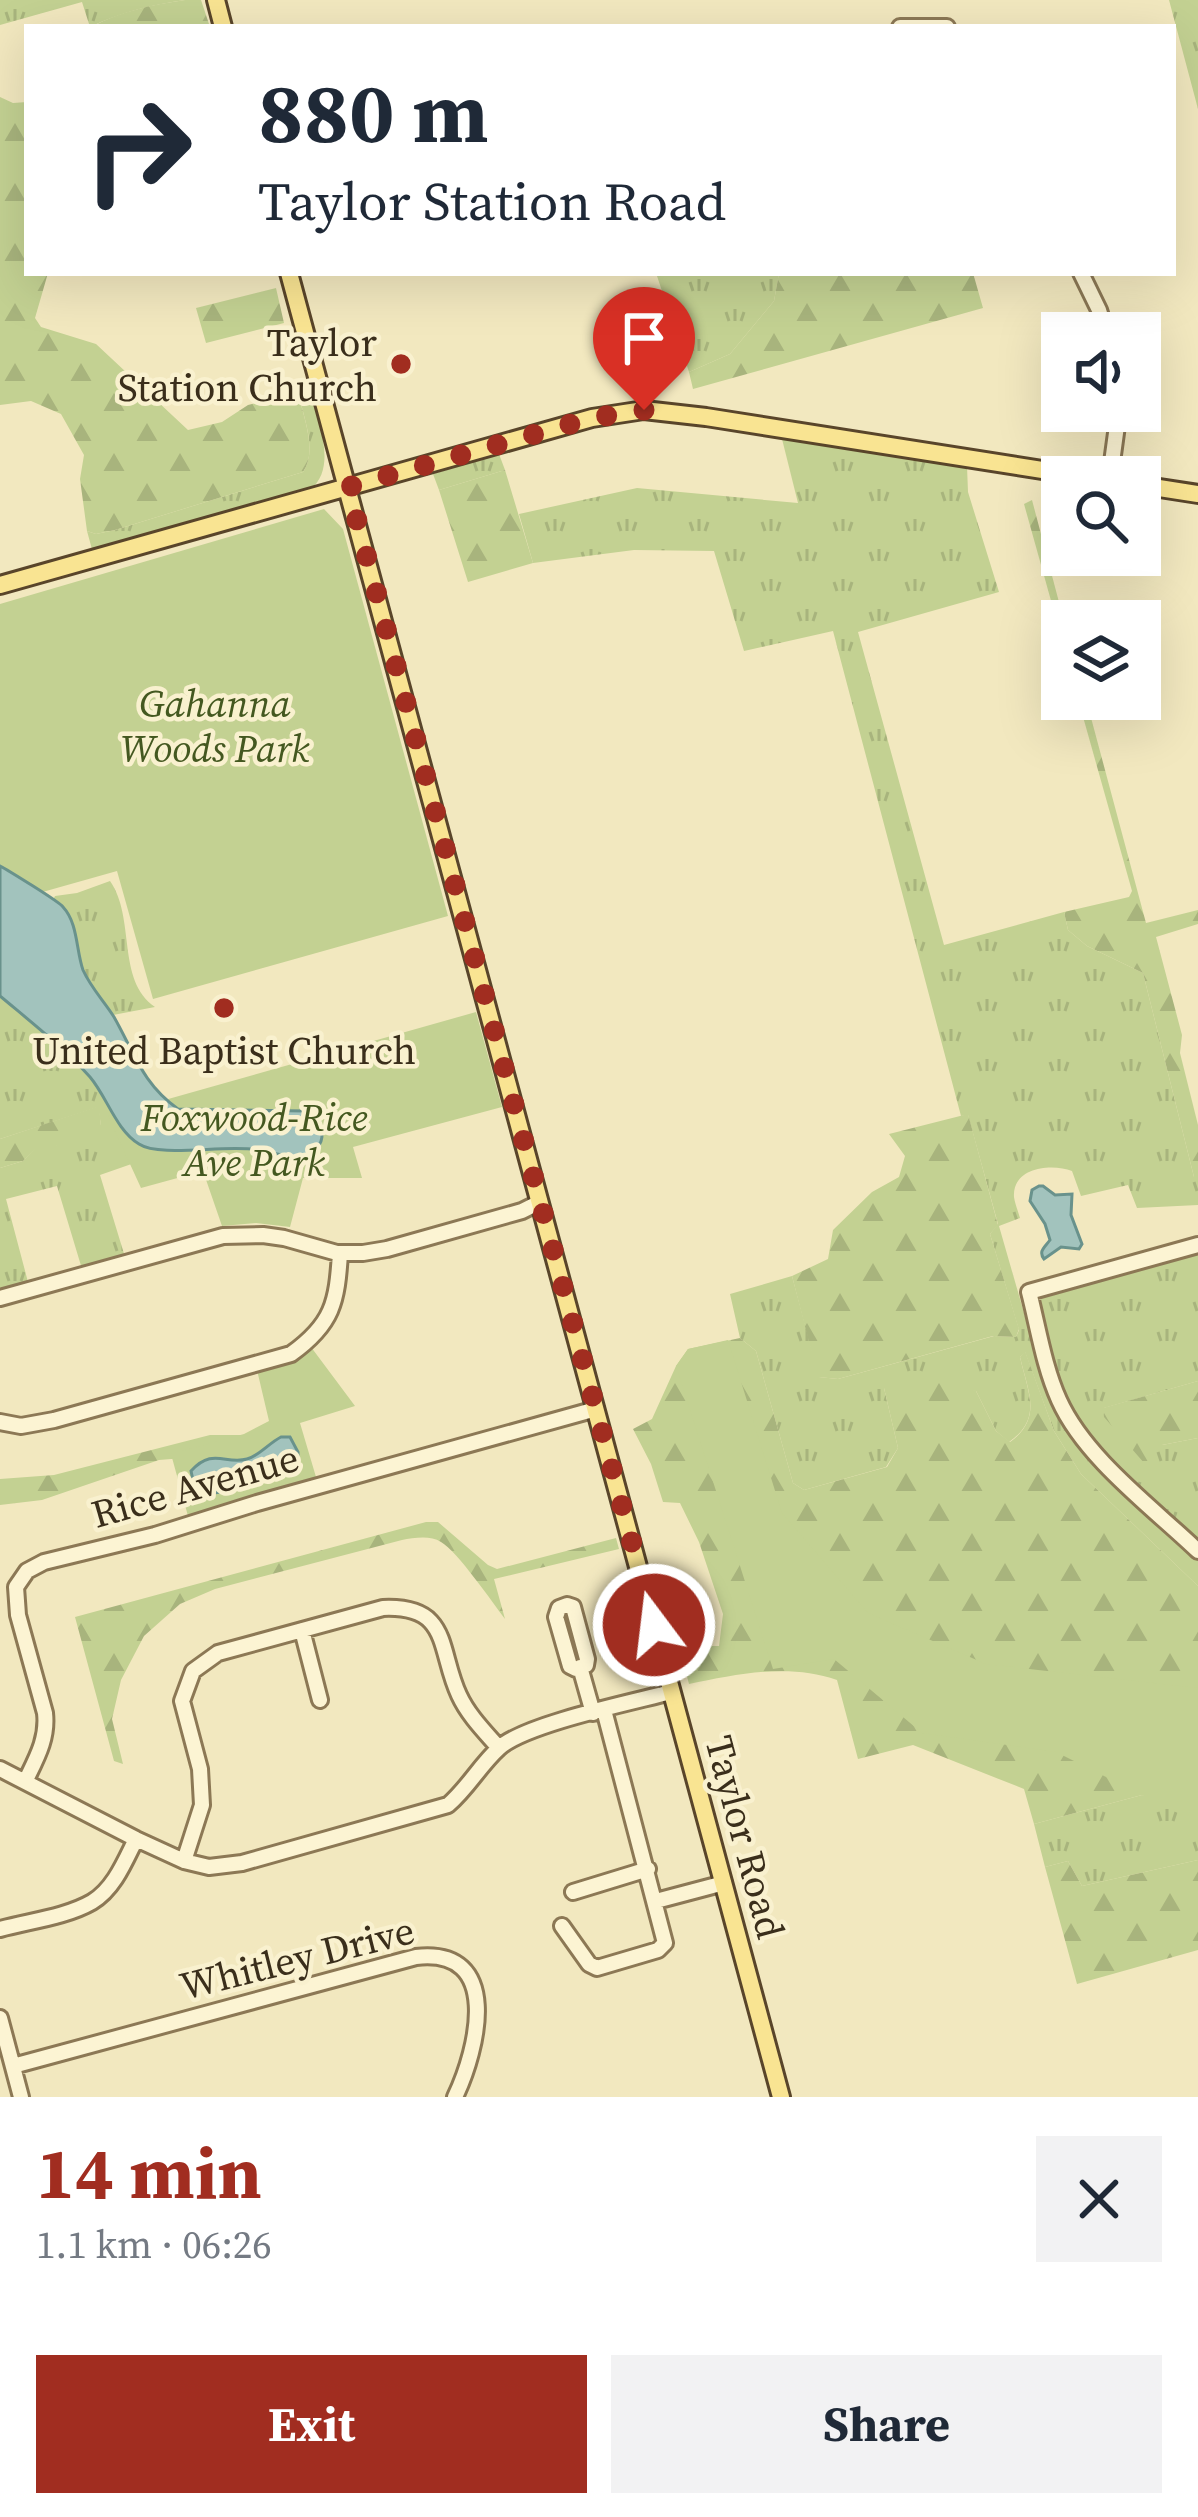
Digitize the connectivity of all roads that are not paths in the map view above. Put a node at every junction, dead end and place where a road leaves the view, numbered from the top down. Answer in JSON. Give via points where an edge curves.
{"nodes":[{"id":1,"x":291,"y":276,"type":"edge"},
{"id":2,"x":1082,"y":276,"type":"edge"},
{"id":3,"x":1100,"y":312,"type":"edge"},
{"id":4,"x":1041,"y":470,"type":"edge"},
{"id":5,"x":348,"y":487,"type":"junction"},
{"id":6,"x":1161,"y":488,"type":"edge"},
{"id":7,"x":1198,"y":494,"type":"edge"},
{"id":8,"x":0,"y":585,"type":"edge"},
{"id":9,"x":539,"y":1202,"type":"junction"},
{"id":10,"x":1198,"y":1245,"type":"edge"},
{"id":11,"x":340,"y":1253,"type":"junction"},
{"id":12,"x":0,"y":1298,"type":"edge"},
{"id":13,"x":596,"y":1409,"type":"junction"},
{"id":14,"x":0,"y":1422,"type":"edge"},
{"id":15,"x":1198,"y":1551,"type":"edge"},
{"id":16,"x":8,"y":1586,"type":"edge"},
{"id":17,"x":302,"y":1630,"type":"junction"},
{"id":18,"x":580,"y":1667,"type":"dead end"},
{"id":19,"x":671,"y":1692,"type":"junction"},
{"id":20,"x":320,"y":1700,"type":"dead end"},
{"id":21,"x":599,"y":1712,"type":"junction"},
{"id":22,"x":499,"y":1748,"type":"junction"},
{"id":23,"x":0,"y":1769,"type":"edge"},
{"id":24,"x":25,"y":1782,"type":"junction"},
{"id":25,"x":136,"y":1839,"type":"junction"},
{"id":26,"x":184,"y":1861,"type":"junction"},
{"id":27,"x":648,"y":1869,"type":"junction"},
{"id":28,"x":724,"y":1883,"type":"junction"},
{"id":29,"x":573,"y":1892,"type":"dead end"},
{"id":30,"x":656,"y":1901,"type":"junction"},
{"id":31,"x":562,"y":1926,"type":"dead end"},
{"id":32,"x":0,"y":1929,"type":"edge"},
{"id":33,"x":0,"y":2018,"type":"edge"},
{"id":34,"x":13,"y":2066,"type":"junction"},
{"id":35,"x":21,"y":2097,"type":"edge"},
{"id":36,"x":455,"y":2097,"type":"edge"},
{"id":37,"x":781,"y":2097,"type":"edge"}],
"edges":[{"from":1,"to":5,"type":"main road","name":"Taylor Road"},
{"from":2,"to":3,"type":"street"},
{"from":4,"to":5,"type":"main road","via":[[644,410]]},
{"from":5,"to":8,"type":"main road"},
{"from":5,"to":9,"type":"main road","name":"Taylor Road"},
{"from":6,"to":7,"type":"main road"},
{"from":9,"to":11,"type":"street","via":[[387,1249]]},
{"from":9,"to":13,"type":"main road","name":"Taylor Road"},
{"from":10,"to":15,"type":"street","via":[[1029,1292],[1057,1396],[1077,1431]]},
{"from":11,"to":12,"type":"street","via":[[284,1238],[223,1236]]},
{"from":11,"to":14,"type":"street","via":[[333,1310],[291,1354],[54,1420]]},
{"from":13,"to":16,"type":"street","name":"Rice Avenue","via":[[44,1562]]},
{"from":13,"to":19,"type":"main road","name":"Taylor Road"},
{"from":16,"to":24,"type":"street","name":"Rice Avenue","via":[[47,1729]]},
{"from":17,"to":20,"type":"street"},
{"from":17,"to":22,"type":"street","via":[[383,1608],[407,1607],[428,1618],[459,1695]]},
{"from":17,"to":26,"type":"street","via":[[218,1653],[193,1671],[182,1701],[202,1805]]},
{"from":18,"to":21,"type":"street"},
{"from":19,"to":21,"type":"street"},
{"from":19,"to":28,"type":"main road","name":"Taylor Road"},
{"from":21,"to":22,"type":"street"},
{"from":21,"to":27,"type":"street"},
{"from":22,"to":26,"type":"street","via":[[448,1805],[242,1863]]},
{"from":23,"to":24,"type":"street"},
{"from":24,"to":25,"type":"street"},
{"from":25,"to":26,"type":"street"},
{"from":25,"to":32,"type":"street","via":[[95,1900]]},
{"from":27,"to":29,"type":"street"},
{"from":27,"to":30,"type":"street"},
{"from":28,"to":30,"type":"street"},
{"from":28,"to":37,"type":"main road","name":"Taylor Road"},
{"from":30,"to":31,"type":"street","via":[[662,1948],[597,1968]]},
{"from":33,"to":34,"type":"street"},
{"from":34,"to":35,"type":"street"},
{"from":34,"to":36,"type":"street","name":"Whitley Drive","via":[[433,1954],[466,1972],[476,1992],[474,2048]]}]}
